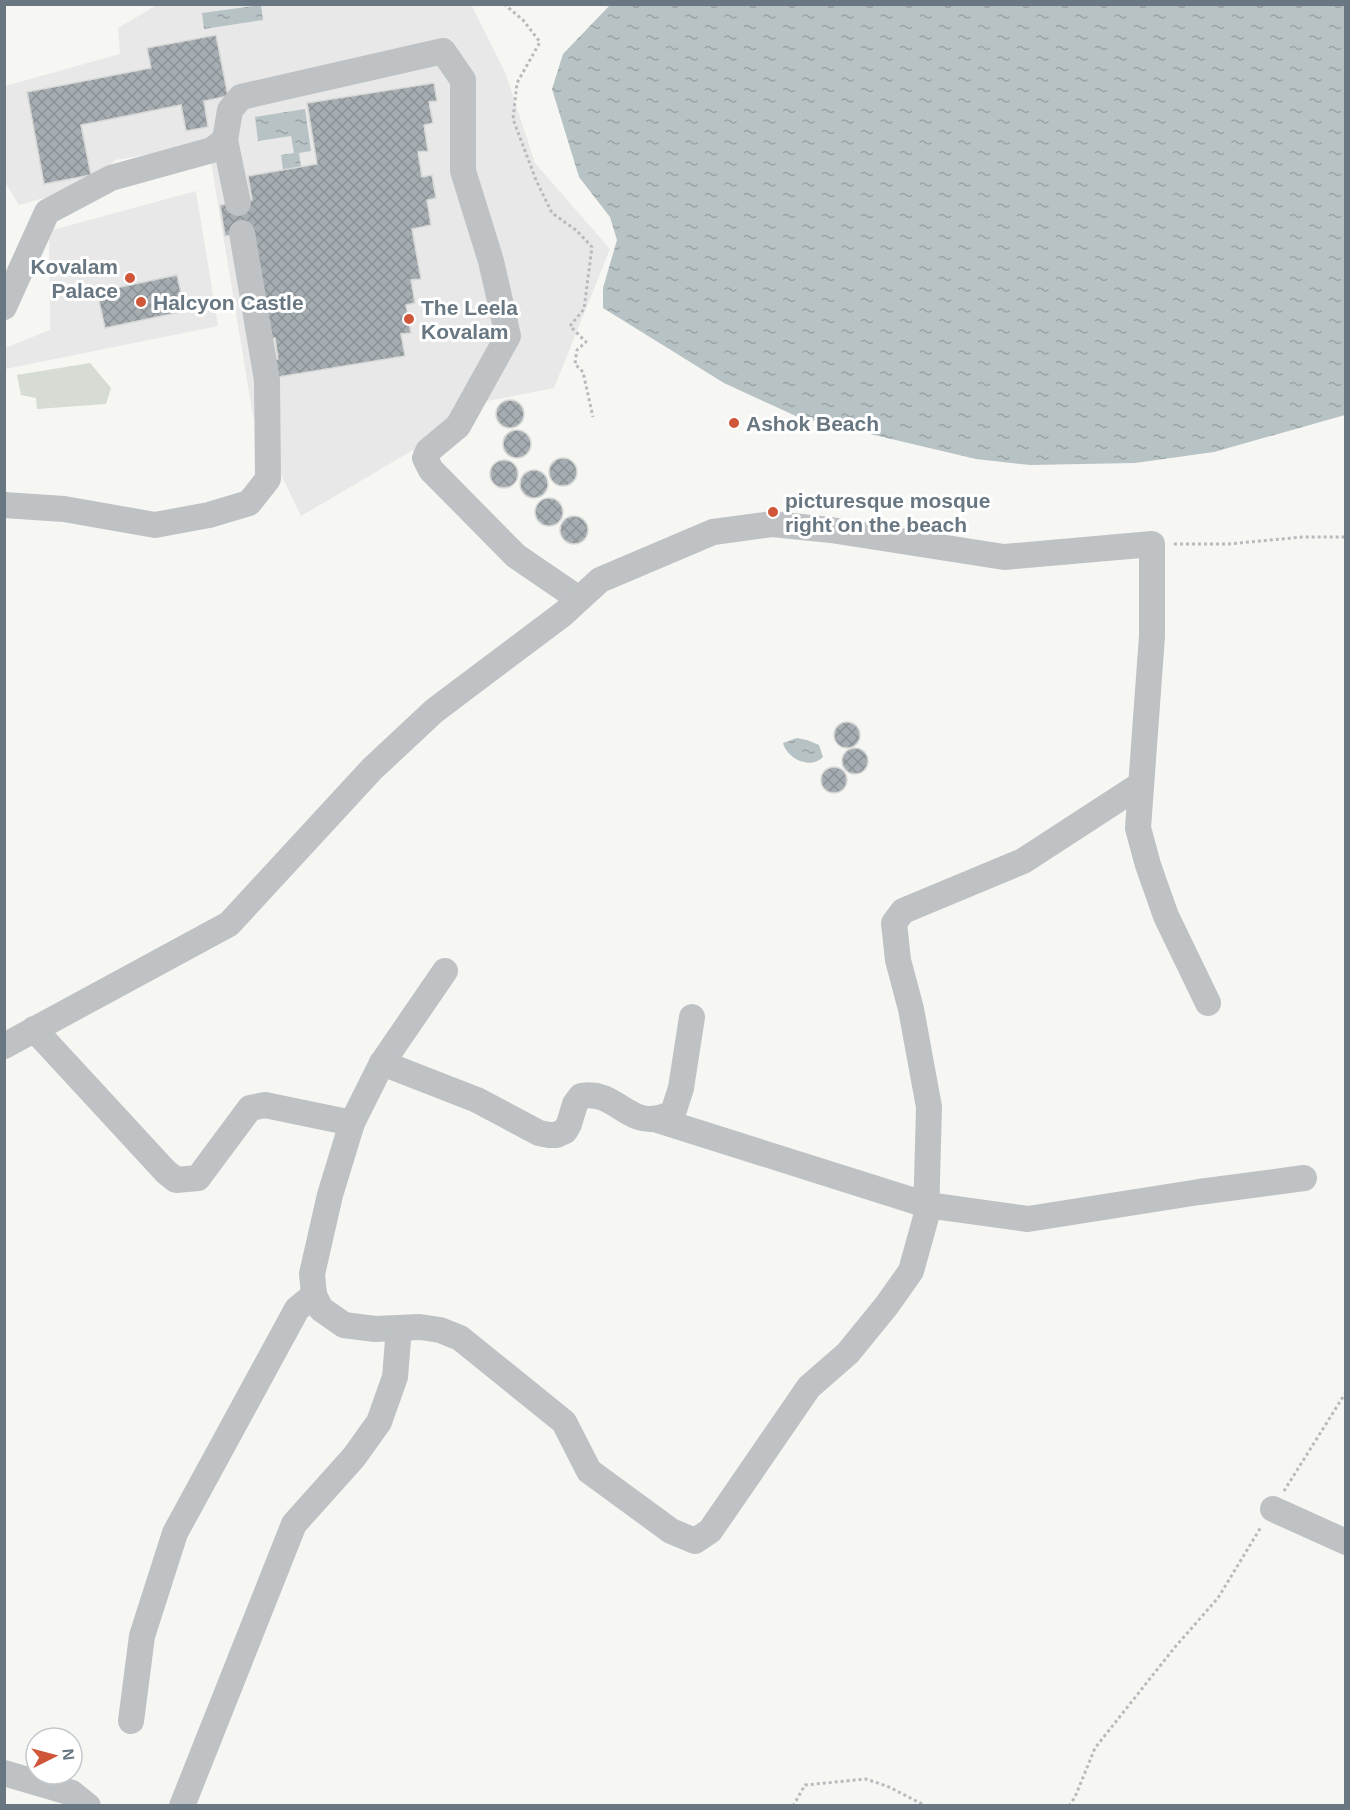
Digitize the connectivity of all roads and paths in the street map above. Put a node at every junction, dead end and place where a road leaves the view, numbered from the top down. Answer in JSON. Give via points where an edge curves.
{"nodes":[{"id":1,"x":504,"y":4,"type":"edge"},
{"id":2,"x":225,"y":140,"type":"junction"},
{"id":3,"x":238,"y":202,"type":"dead end"},
{"id":4,"x":242,"y":233,"type":"dead end"},
{"id":5,"x":4,"y":307,"type":"edge"},
{"id":6,"x":593,"y":417,"type":"dead end"},
{"id":7,"x":4,"y":505,"type":"edge"},
{"id":8,"x":1346,"y":537,"type":"edge"},
{"id":9,"x":1152,"y":544,"type":"junction"},
{"id":10,"x":579,"y":599,"type":"junction"},
{"id":11,"x":1140,"y":785,"type":"junction"},
{"id":12,"x":445,"y":971,"type":"dead end"},
{"id":13,"x":1208,"y":1003,"type":"dead end"},
{"id":14,"x":692,"y":1017,"type":"dead end"},
{"id":15,"x":34,"y":1029,"type":"junction"},
{"id":16,"x":4,"y":1046,"type":"edge"},
{"id":17,"x":382,"y":1063,"type":"junction"},
{"id":18,"x":658,"y":1120,"type":"junction"},
{"id":19,"x":352,"y":1123,"type":"junction"},
{"id":20,"x":1304,"y":1178,"type":"dead end"},
{"id":21,"x":927,"y":1205,"type":"junction"},
{"id":22,"x":310,"y":1304,"type":"junction"},
{"id":23,"x":399,"y":1328,"type":"junction"},
{"id":24,"x":1346,"y":1392,"type":"edge"},
{"id":25,"x":1273,"y":1509,"type":"junction"},
{"id":26,"x":1346,"y":1542,"type":"edge"},
{"id":27,"x":131,"y":1721,"type":"dead end"},
{"id":28,"x":4,"y":1773,"type":"edge"},
{"id":29,"x":88,"y":1806,"type":"edge"},
{"id":30,"x":182,"y":1806,"type":"edge"},
{"id":31,"x":793,"y":1806,"type":"edge"},
{"id":32,"x":926,"y":1806,"type":"edge"},
{"id":33,"x":1069,"y":1806,"type":"edge"}],
"edges":[{"from":1,"to":6,"type":"path","via":[[540,42],[517,82],[513,119],[552,213],[592,247],[584,309],[570,326],[586,342],[577,350],[575,364],[583,372]]},
{"from":2,"to":3,"type":"street"},
{"from":2,"to":5,"type":"street","via":[[212,150],[111,178],[47,212]]},
{"from":2,"to":10,"type":"street","via":[[230,110],[241,97],[442,51],[463,80],[463,171],[491,261],[508,336],[458,426],[425,458],[431,470],[516,556]]},
{"from":4,"to":7,"type":"street","via":[[267,380],[268,479],[249,503],[155,525],[64,508]]},
{"from":8,"to":9,"type":"path"},
{"from":9,"to":10,"type":"street","via":[[1004,557],[772,524],[713,532],[600,580]]},
{"from":9,"to":11,"type":"street","via":[[1152,636]]},
{"from":10,"to":15,"type":"street","via":[[434,711],[372,769],[229,924]]},
{"from":11,"to":13,"type":"street","via":[[1138,828],[1148,865],[1166,916]]},
{"from":11,"to":21,"type":"street","via":[[1023,861],[903,911],[894,923],[929,1107]]},
{"from":12,"to":17,"type":"street"},
{"from":14,"to":18,"type":"street","via":[[673,1113]]},
{"from":15,"to":16,"type":"street"},
{"from":15,"to":19,"type":"street","via":[[176,1180],[198,1178],[250,1108],[265,1105]]},
{"from":17,"to":18,"type":"street","via":[[477,1100],[539,1133],[556,1136],[565,1131],[575,1104],[581,1096],[589,1095],[606,1099],[641,1119]]},
{"from":17,"to":19,"type":"street"},
{"from":18,"to":21,"type":"street"},
{"from":19,"to":22,"type":"street","via":[[330,1195],[312,1274]]},
{"from":20,"to":21,"type":"street","via":[[1028,1219]]},
{"from":21,"to":23,"type":"street","via":[[911,1271],[888,1305],[848,1353],[809,1387],[710,1531],[695,1541],[671,1531],[589,1471],[564,1422],[460,1338],[440,1330]]},
{"from":22,"to":23,"type":"street","via":[[344,1324]]},
{"from":22,"to":27,"type":"street","via":[[175,1533],[142,1636]]},
{"from":23,"to":30,"type":"street","via":[[395,1377],[379,1422],[354,1457],[294,1524]]},
{"from":24,"to":25,"type":"path"},
{"from":25,"to":26,"type":"street"},
{"from":25,"to":33,"type":"path","via":[[1218,1598],[1095,1748]]},
{"from":28,"to":29,"type":"street","via":[[72,1793]]},
{"from":31,"to":32,"type":"path","via":[[805,1785],[866,1779]]}]}
